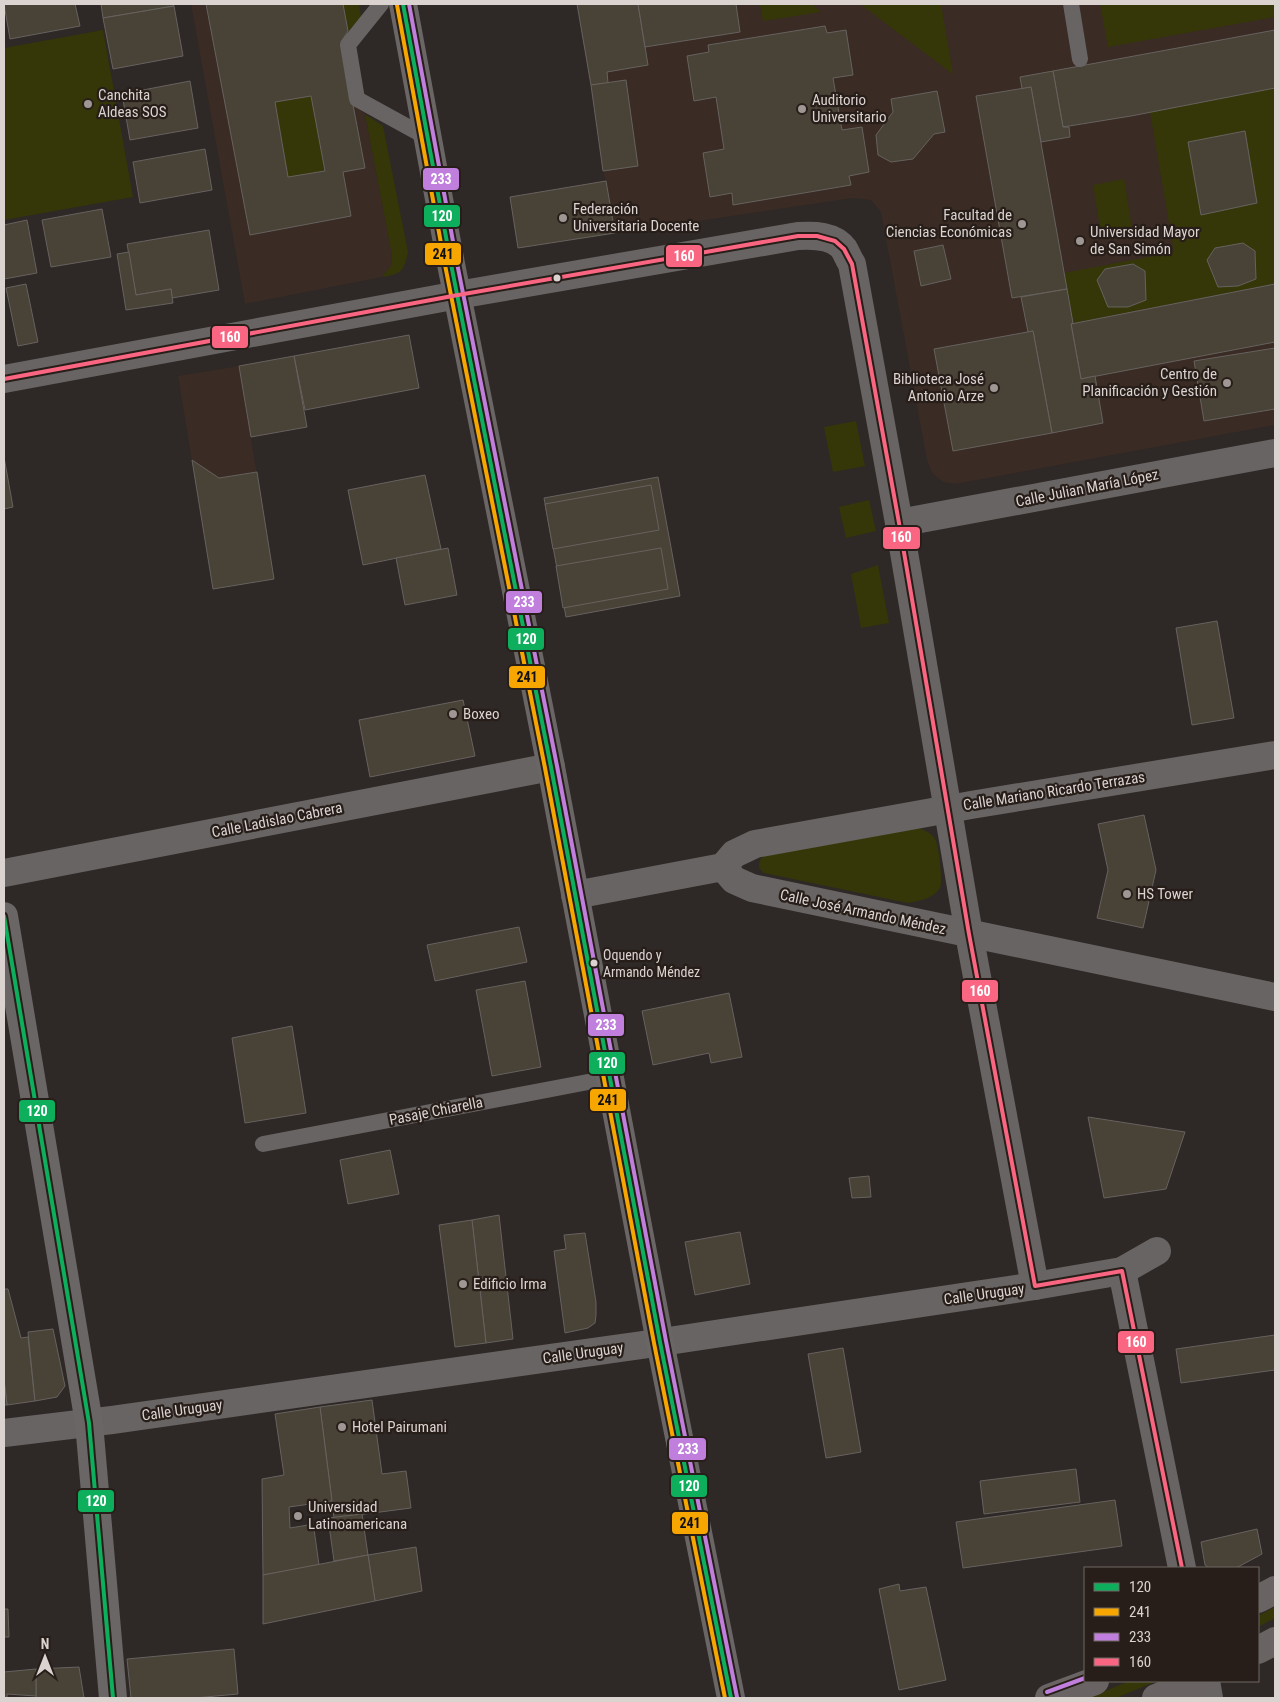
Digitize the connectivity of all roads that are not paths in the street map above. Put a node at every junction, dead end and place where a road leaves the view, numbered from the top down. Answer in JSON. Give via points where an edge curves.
{"nodes":[{"id":1,"x":381,"y":4,"type":"edge"},
{"id":2,"x":403,"y":4,"type":"edge"},
{"id":3,"x":1071,"y":4,"type":"edge"},
{"id":4,"x":1080,"y":59,"type":"dead end"},
{"id":5,"x":428,"y":138,"type":"junction"},
{"id":6,"x":458,"y":296,"type":"junction"},
{"id":7,"x":4,"y":379,"type":"edge"},
{"id":8,"x":1275,"y":453,"type":"edge"},
{"id":9,"x":900,"y":523,"type":"junction"},
{"id":10,"x":1275,"y":755,"type":"edge"},
{"id":11,"x":551,"y":767,"type":"junction"},
{"id":12,"x":949,"y":809,"type":"junction"},
{"id":13,"x":724,"y":867,"type":"junction"},
{"id":14,"x":4,"y":873,"type":"edge"},
{"id":15,"x":575,"y":895,"type":"junction"},
{"id":16,"x":4,"y":916,"type":"edge"},
{"id":17,"x":969,"y":934,"type":"junction"},
{"id":18,"x":1275,"y":996,"type":"edge"},
{"id":19,"x":609,"y":1078,"type":"junction"},
{"id":20,"x":263,"y":1144,"type":"dead end"},
{"id":21,"x":1157,"y":1251,"type":"dead end"},
{"id":22,"x":1122,"y":1271,"type":"junction"},
{"id":23,"x":1035,"y":1286,"type":"junction"},
{"id":24,"x":660,"y":1342,"type":"junction"},
{"id":25,"x":90,"y":1422,"type":"junction"},
{"id":26,"x":4,"y":1433,"type":"edge"},
{"id":27,"x":1182,"y":1567,"type":"edge"},
{"id":28,"x":1275,"y":1590,"type":"edge"},
{"id":29,"x":1259,"y":1598,"type":"edge"},
{"id":30,"x":1275,"y":1641,"type":"edge"},
{"id":31,"x":1259,"y":1649,"type":"edge"},
{"id":32,"x":1092,"y":1682,"type":"edge"},
{"id":33,"x":1196,"y":1682,"type":"edge"},
{"id":34,"x":1206,"y":1682,"type":"edge"},
{"id":35,"x":112,"y":1698,"type":"edge"},
{"id":36,"x":730,"y":1698,"type":"edge"},
{"id":37,"x":1049,"y":1698,"type":"edge"},
{"id":38,"x":1156,"y":1698,"type":"edge"},
{"id":39,"x":1209,"y":1698,"type":"edge"}],
"edges":[{"from":1,"to":5,"type":"lane","via":[[348,45],[357,99]]},
{"from":2,"to":5,"type":"main road"},
{"from":3,"to":4,"type":"lane"},
{"from":5,"to":6,"type":"main road"},
{"from":6,"to":7,"type":"street"},
{"from":6,"to":9,"type":"street","via":[[798,236],[830,238],[844,248],[852,264]]},
{"from":6,"to":11,"type":"main road"},
{"from":8,"to":9,"type":"street","name":"Calle Julian María López"},
{"from":9,"to":12,"type":"street"},
{"from":10,"to":12,"type":"street","name":"Calle Mariano Ricardo Terrazas"},
{"from":11,"to":14,"type":"street","name":"Calle Ladislao Cabrera"},
{"from":11,"to":15,"type":"main road"},
{"from":12,"to":13,"type":"street","name":"Calle Mariano Ricardo Terrazas","via":[[755,844],[734,854]]},
{"from":12,"to":17,"type":"street"},
{"from":13,"to":15,"type":"street"},
{"from":13,"to":17,"type":"street","name":"Calle José Armando Méndez","via":[[734,880],[752,888]]},
{"from":15,"to":19,"type":"main road"},
{"from":16,"to":25,"type":"main road"},
{"from":17,"to":18,"type":"street","name":"Calle José Armando Méndez"},
{"from":17,"to":23,"type":"street"},
{"from":19,"to":20,"type":"lane","name":"Pasaje Chiarella"},
{"from":19,"to":24,"type":"main road"},
{"from":21,"to":22,"type":"street","name":"Calle Uruguay"},
{"from":22,"to":23,"type":"street","name":"Calle Uruguay"},
{"from":22,"to":27,"type":"street"},
{"from":23,"to":24,"type":"street","name":"Calle Uruguay"},
{"from":24,"to":25,"type":"street","name":"Calle Uruguay"},
{"from":24,"to":36,"type":"main road"},
{"from":25,"to":26,"type":"street","name":"Calle Uruguay"},
{"from":25,"to":35,"type":"main road"},
{"from":28,"to":29,"type":"main road"},
{"from":30,"to":31,"type":"main road"},
{"from":32,"to":37,"type":"main road"},
{"from":33,"to":38,"type":"main road"},
{"from":34,"to":39,"type":"street"}]}
